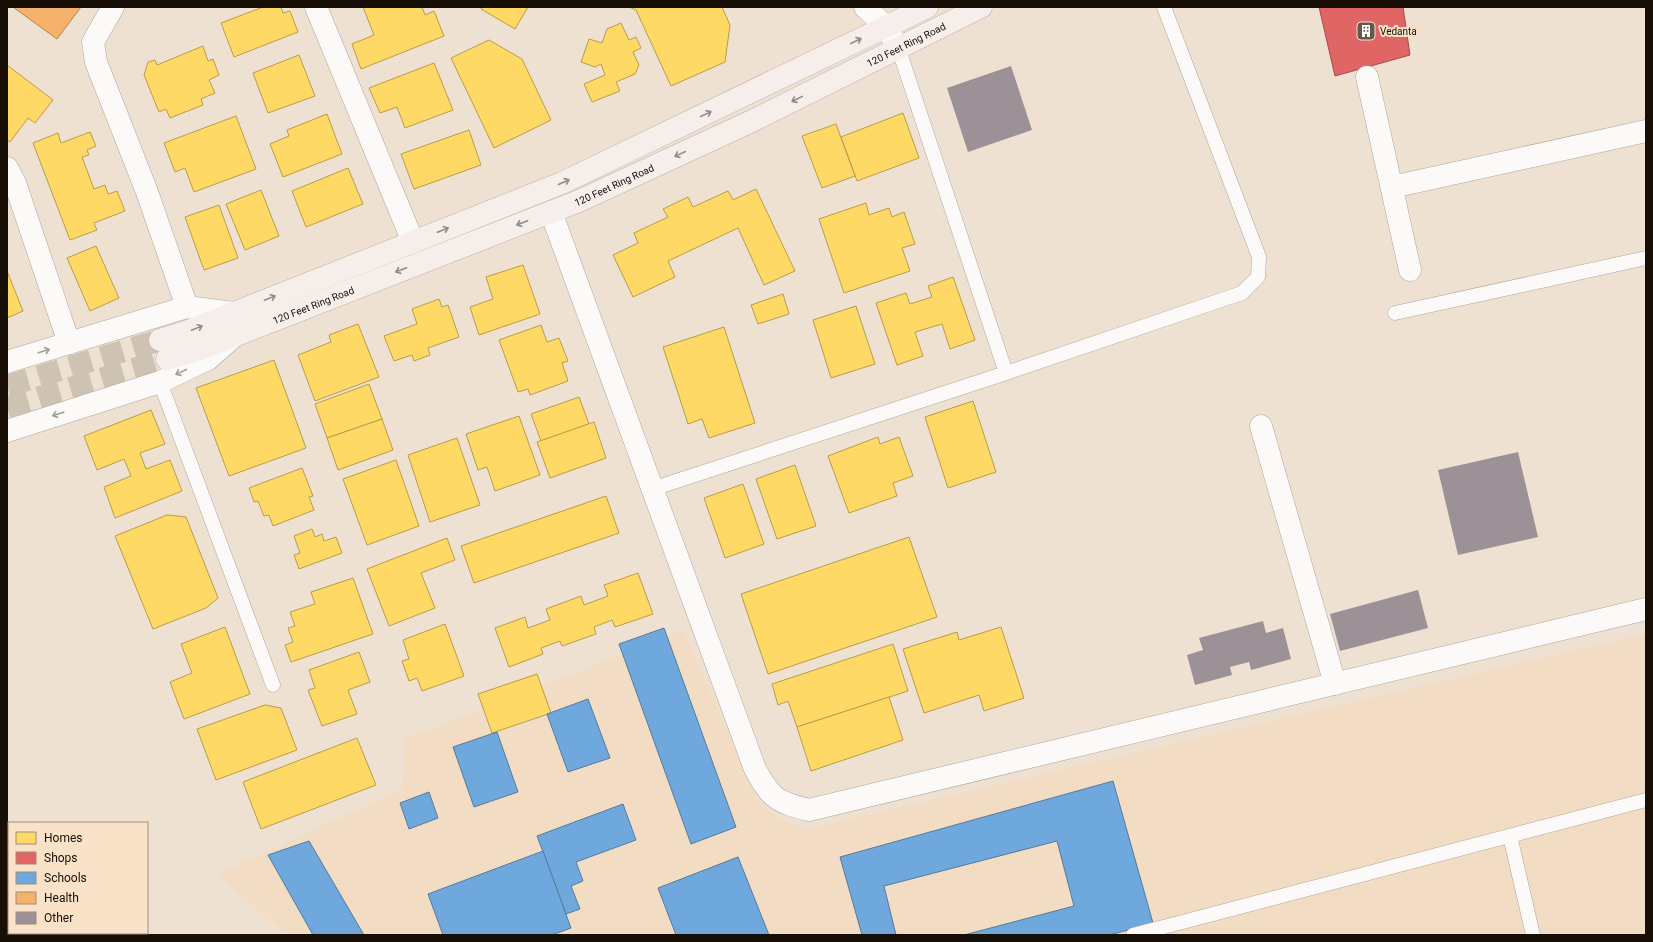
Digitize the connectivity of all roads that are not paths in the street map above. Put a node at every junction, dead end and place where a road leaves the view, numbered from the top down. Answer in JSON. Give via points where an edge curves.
{"nodes":[{"id":1,"x":113,"y":7,"type":"edge"},
{"id":2,"x":316,"y":7,"type":"edge"},
{"id":3,"x":865,"y":7,"type":"edge"},
{"id":4,"x":927,"y":7,"type":"edge"},
{"id":5,"x":981,"y":7,"type":"edge"},
{"id":6,"x":1164,"y":7,"type":"edge"},
{"id":7,"x":886,"y":27,"type":"junction"},
{"id":8,"x":898,"y":47,"type":"junction"},
{"id":9,"x":1367,"y":77,"type":"dead end"},
{"id":10,"x":1646,"y":132,"type":"edge"},
{"id":11,"x":7,"y":168,"type":"edge"},
{"id":12,"x":1392,"y":187,"type":"junction"},
{"id":13,"x":551,"y":212,"type":"junction"},
{"id":14,"x":413,"y":242,"type":"junction"},
{"id":15,"x":1646,"y":258,"type":"edge"},
{"id":16,"x":1410,"y":270,"type":"dead end"},
{"id":17,"x":187,"y":307,"type":"junction"},
{"id":18,"x":234,"y":313,"type":"junction"},
{"id":19,"x":1395,"y":313,"type":"dead end"},
{"id":20,"x":236,"y":335,"type":"junction"},
{"id":21,"x":69,"y":343,"type":"junction"},
{"id":22,"x":7,"y":362,"type":"edge"},
{"id":23,"x":1006,"y":373,"type":"junction"},
{"id":24,"x":160,"y":382,"type":"junction"},
{"id":25,"x":1261,"y":426,"type":"dead end"},
{"id":26,"x":7,"y":431,"type":"edge"},
{"id":27,"x":652,"y":489,"type":"junction"},
{"id":28,"x":1646,"y":609,"type":"edge"},
{"id":29,"x":1334,"y":684,"type":"junction"},
{"id":30,"x":273,"y":685,"type":"dead end"},
{"id":31,"x":1646,"y":800,"type":"edge"},
{"id":32,"x":1510,"y":836,"type":"junction"},
{"id":33,"x":1133,"y":935,"type":"edge"},
{"id":34,"x":1533,"y":935,"type":"edge"}],
"edges":[{"from":1,"to":17,"type":"street","via":[[93,42],[96,62],[147,192]]},
{"from":2,"to":14,"type":"street"},
{"from":3,"to":7,"type":"street"},
{"from":4,"to":7,"type":"main road"},
{"from":5,"to":8,"type":"main road","name":"120 Feet Ring Road"},
{"from":6,"to":23,"type":"lane","via":[[1259,257],[1258,277],[1242,293]]},
{"from":7,"to":8,"type":"street"},
{"from":14,"to":7,"type":"main road","one_way":true,"via":[[562,183]]},
{"from":8,"to":13,"type":"main road","name":"120 Feet Ring Road","one_way":true,"via":[[750,122]]},
{"from":8,"to":23,"type":"lane"},
{"from":9,"to":12,"type":"street"},
{"from":10,"to":12,"type":"street"},
{"from":11,"to":21,"type":"street","via":[[15,183]]},
{"from":12,"to":16,"type":"street"},
{"from":13,"to":20,"type":"main road","name":"120 Feet Ring Road","one_way":true},
{"from":13,"to":27,"type":"street"},
{"from":18,"to":14,"type":"main road","one_way":true},
{"from":15,"to":19,"type":"lane"},
{"from":17,"to":18,"type":"street"},
{"from":17,"to":21,"type":"street"},
{"from":20,"to":18,"type":"main road","name":"120 Feet Ring Road","one_way":true,"via":[[198,350],[164,350],[191,330]]},
{"from":20,"to":24,"type":"street","one_way":true,"via":[[208,359]]},
{"from":22,"to":21,"type":"street","one_way":true},
{"from":23,"to":27,"type":"lane"},
{"from":24,"to":26,"type":"street","one_way":true},
{"from":24,"to":30,"type":"lane"},
{"from":25,"to":29,"type":"street"},
{"from":27,"to":29,"type":"street","via":[[756,769],[765,787],[775,798],[788,805],[809,810]]},
{"from":28,"to":29,"type":"street"},
{"from":31,"to":32,"type":"lane"},
{"from":32,"to":33,"type":"lane"},
{"from":32,"to":34,"type":"lane"}]}
